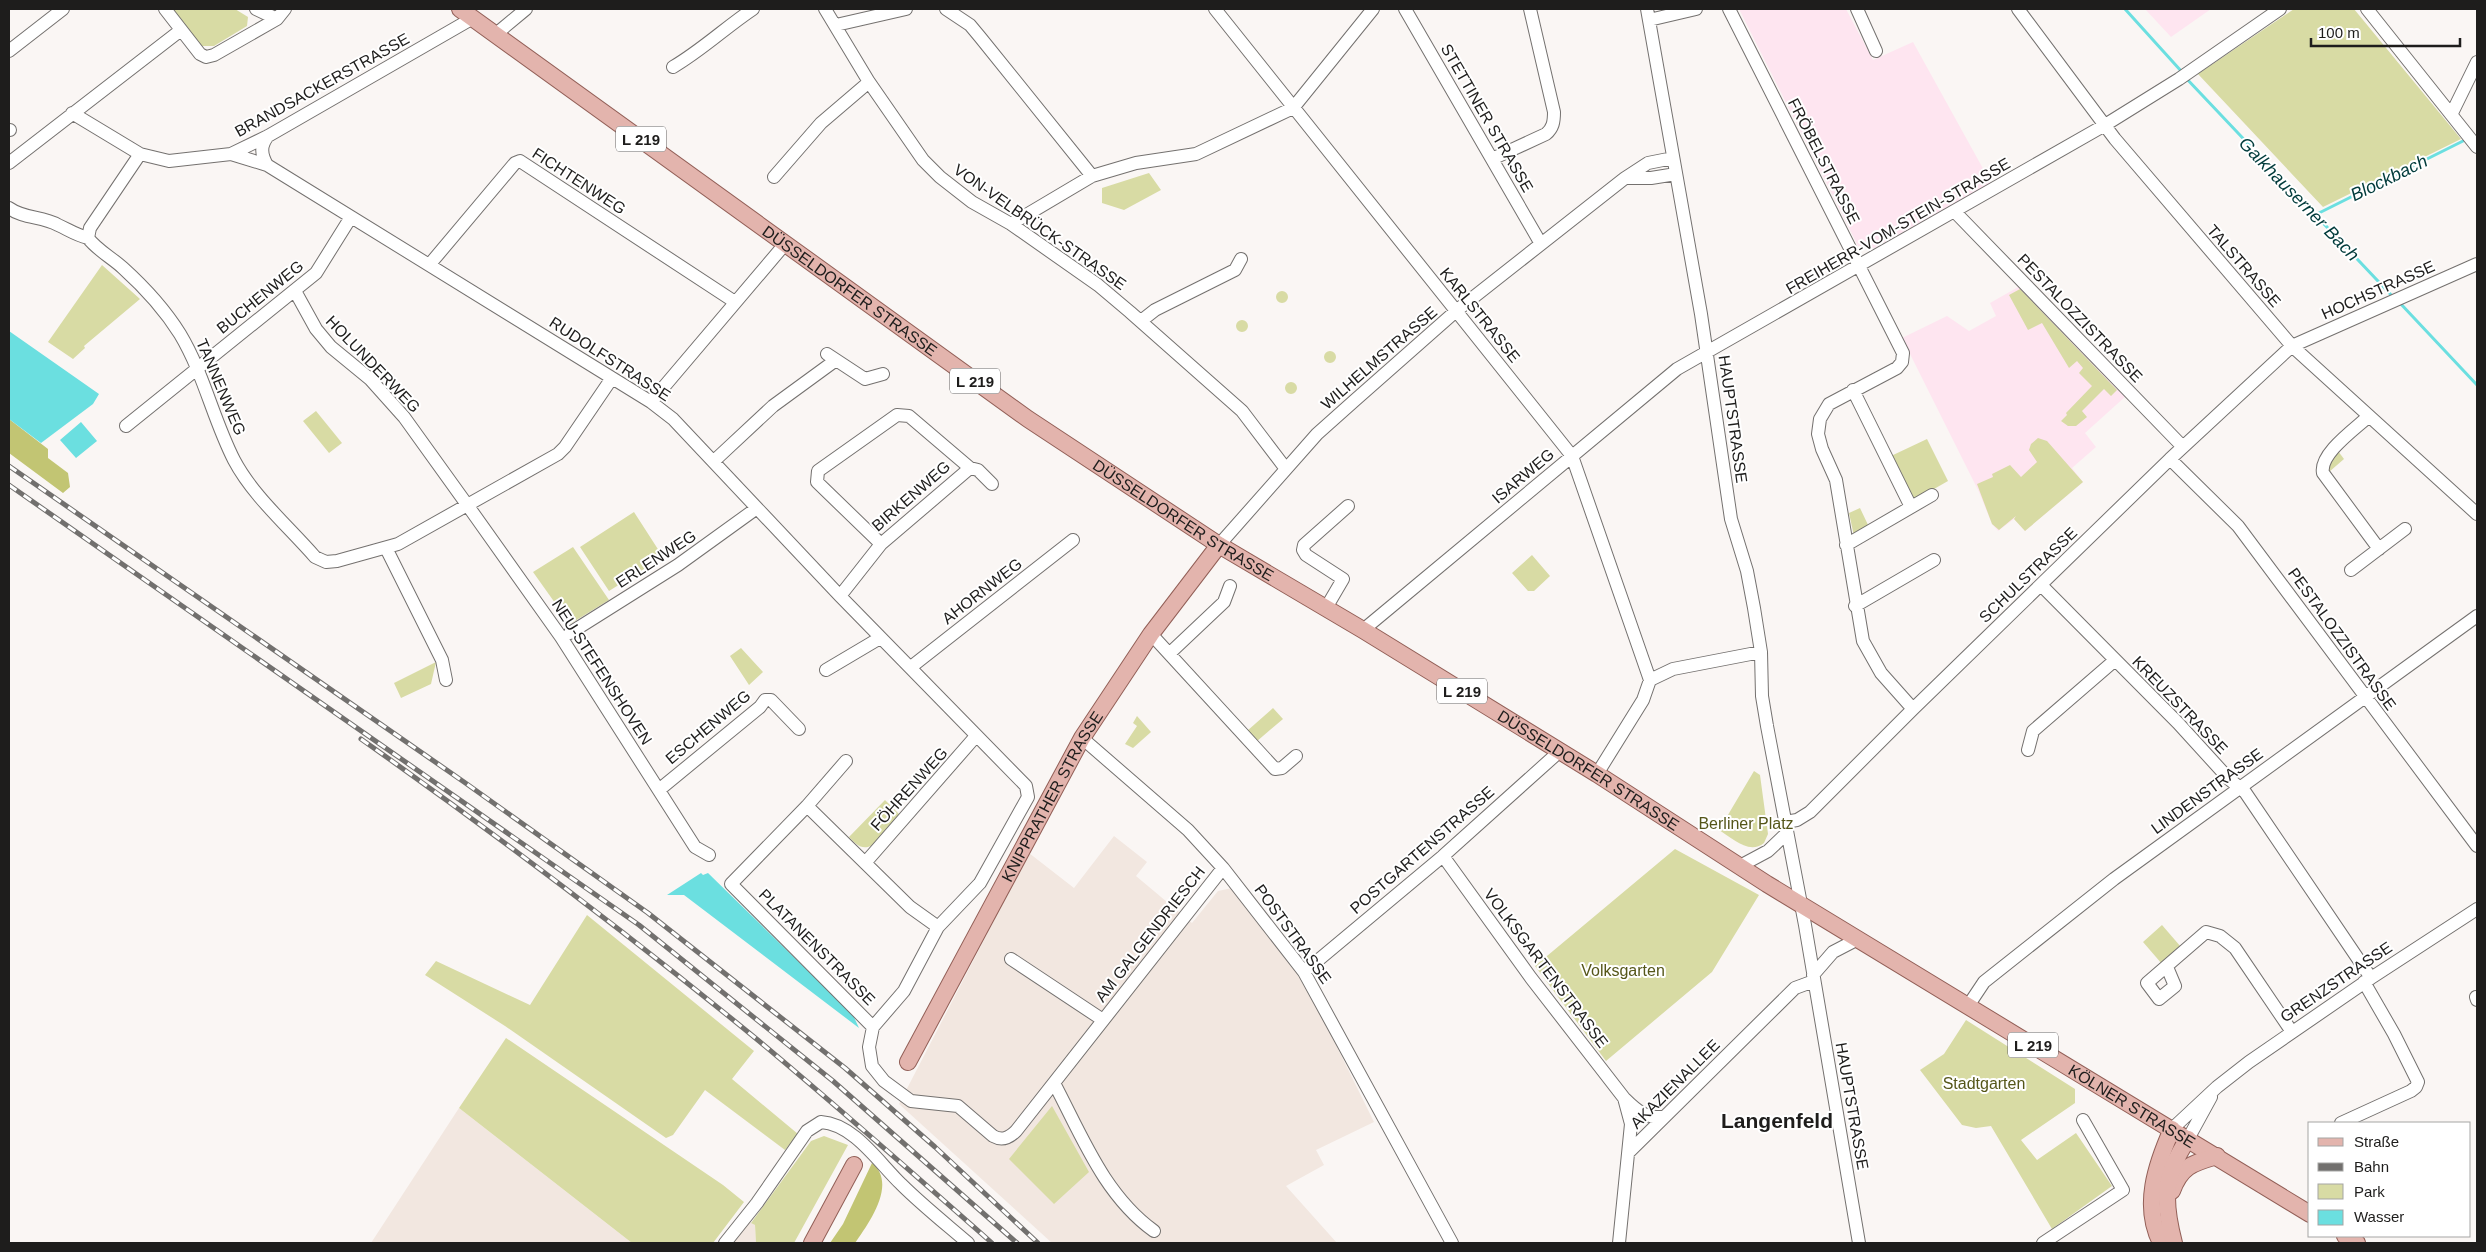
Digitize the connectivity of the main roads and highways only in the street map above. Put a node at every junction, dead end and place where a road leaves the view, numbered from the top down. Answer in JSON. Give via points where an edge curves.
{"nodes":[{"id":1,"x":467,"y":13,"type":"edge"},
{"id":2,"x":1219,"y":545,"type":"junction"},
{"id":3,"x":1800,"y":904,"type":"joint"},
{"id":4,"x":908,"y":1062,"type":"dead end"},
{"id":5,"x":2172,"y":1129,"type":"junction"},
{"id":6,"x":2188,"y":1139,"type":"junction"},
{"id":7,"x":2217,"y":1156,"type":"junction"},
{"id":8,"x":854,"y":1165,"type":"dead end"},
{"id":9,"x":2167,"y":1205,"type":"junction"},
{"id":10,"x":2308,"y":1213,"type":"edge"},
{"id":11,"x":812,"y":1243,"type":"edge"},
{"id":12,"x":2161,"y":1243,"type":"edge"},
{"id":13,"x":2174,"y":1243,"type":"edge"}],
"edges":[{"from":1,"to":2,"type":"main road","name":"DÜSSELDORFER STRASSE","number":"L 219","via":[[1028,419]]},
{"from":2,"to":3,"type":"main road","name":"DÜSSELDORFER STRASSE","number":"L 219","via":[[1597,774]]},
{"from":2,"to":4,"type":"main road","name":"KNIPPRATHER STRASSE","via":[[1151,634],[1082,738]]},
{"from":3,"to":5,"type":"main road","name":"KÖLNER STRASSE","number":"L 219"},
{"from":5,"to":6,"type":"main road","name":"KÖLNER STRASSE","number":"L 219"},
{"from":5,"to":12,"type":"main road","via":[[2157,1162],[2153,1191],[2152,1220]]},
{"from":6,"to":7,"type":"main road","name":"KÖLNER STRASSE","number":"L 219"},
{"from":6,"to":9,"type":"main road","via":[[2169,1173]]},
{"from":7,"to":9,"type":"main road","via":[[2185,1169],[2177,1178]]},
{"from":7,"to":10,"type":"main road","name":"KÖLNER STRASSE","number":"L 219"},
{"from":8,"to":11,"type":"main road"},
{"from":9,"to":13,"type":"main road"}]}
